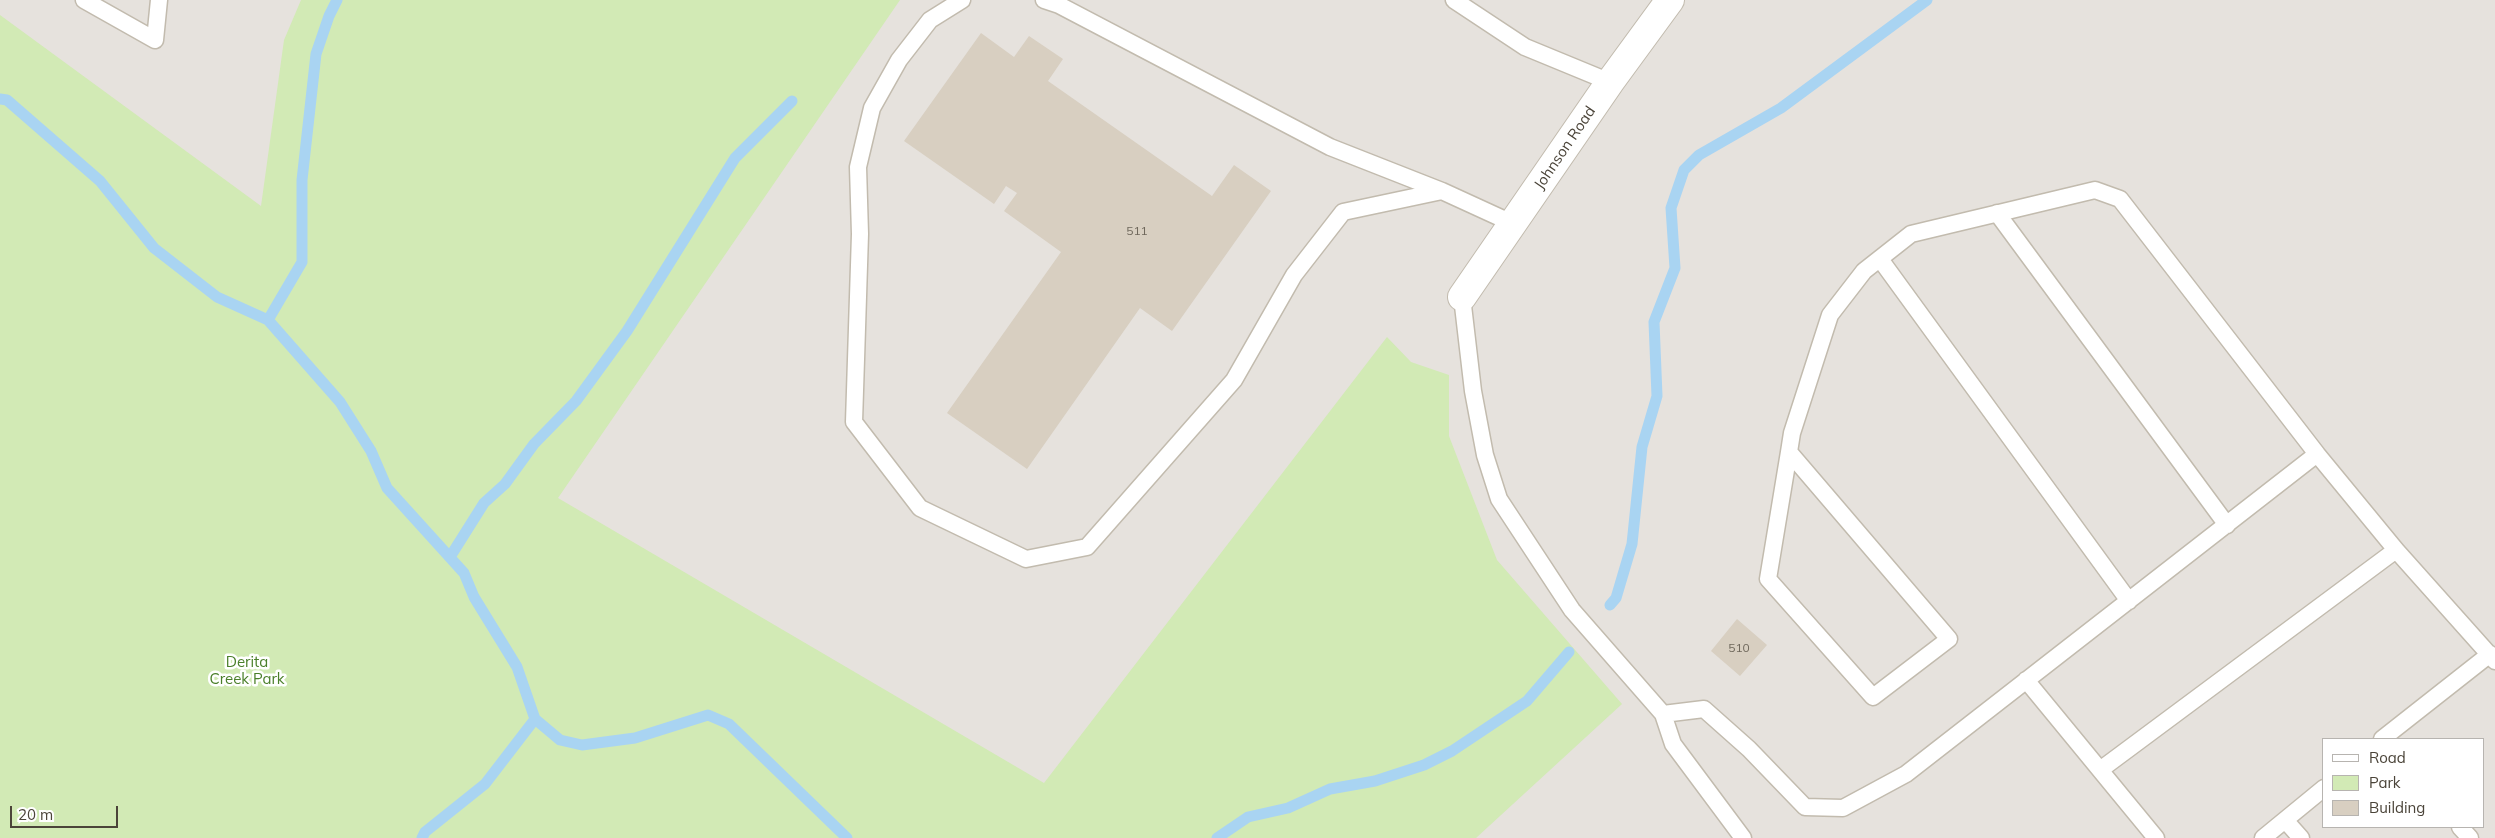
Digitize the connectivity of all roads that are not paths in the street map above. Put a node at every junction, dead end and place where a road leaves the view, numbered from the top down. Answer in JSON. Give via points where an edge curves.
{"nodes":[{"id":1,"x":84,"y":0,"type":"edge"},
{"id":2,"x":159,"y":0,"type":"edge"},
{"id":3,"x":962,"y":0,"type":"edge"},
{"id":4,"x":1044,"y":0,"type":"edge"},
{"id":5,"x":1454,"y":0,"type":"edge"},
{"id":6,"x":1670,"y":0,"type":"edge"},
{"id":7,"x":1610,"y":82,"type":"junction"},
{"id":8,"x":1442,"y":191,"type":"junction"},
{"id":9,"x":1997,"y":213,"type":"junction"},
{"id":10,"x":1514,"y":224,"type":"junction"},
{"id":11,"x":1880,"y":259,"type":"junction"},
{"id":12,"x":1462,"y":297,"type":"joint"},
{"id":13,"x":1789,"y":452,"type":"junction"},
{"id":14,"x":2317,"y":454,"type":"junction"},
{"id":15,"x":2227,"y":525,"type":"junction"},
{"id":16,"x":2396,"y":550,"type":"junction"},
{"id":17,"x":2128,"y":601,"type":"junction"},
{"id":18,"x":2493,"y":658,"type":"edge"},
{"id":19,"x":2026,"y":680,"type":"junction"},
{"id":20,"x":1663,"y":714,"type":"junction"},
{"id":21,"x":2384,"y":738,"type":"edge"},
{"id":22,"x":2100,"y":770,"type":"junction"},
{"id":23,"x":2322,"y":790,"type":"edge"},
{"id":24,"x":2285,"y":820,"type":"junction"},
{"id":25,"x":2461,"y":828,"type":"edge"},
{"id":26,"x":1743,"y":838,"type":"edge"},
{"id":27,"x":2156,"y":838,"type":"edge"},
{"id":28,"x":2263,"y":838,"type":"edge"},
{"id":29,"x":2300,"y":838,"type":"edge"},
{"id":30,"x":2470,"y":838,"type":"edge"}],
"edges":[{"from":1,"to":2,"type":"lane","via":[[155,40]]},
{"from":3,"to":8,"type":"lane","via":[[930,20],[899,60],[872,108],[858,168],[860,234],[854,422],[920,508],[1026,558],[1087,547],[1234,380],[1294,275],[1343,212]]},
{"from":4,"to":8,"type":"lane","via":[[1330,147]]},
{"from":5,"to":7,"type":"lane","via":[[1525,47]]},
{"from":6,"to":7,"type":"street","name":"Johnson Road"},
{"from":7,"to":10,"type":"street","name":"Johnson Road"},
{"from":8,"to":10,"type":"lane"},
{"from":9,"to":11,"type":"lane","via":[[1911,234]]},
{"from":9,"to":14,"type":"lane","via":[[2095,190],[2120,198]]},
{"from":9,"to":15,"type":"lane"},
{"from":10,"to":12,"type":"street","name":"Johnson Road"},
{"from":11,"to":13,"type":"lane","via":[[1864,270],[1830,315],[1792,432]]},
{"from":11,"to":17,"type":"lane"},
{"from":12,"to":20,"type":"lane","via":[[1473,391],[1485,455],[1499,499],[1572,610]]},
{"from":13,"to":13,"type":"lane","via":[[1768,579],[1873,698],[1949,639]]},
{"from":14,"to":15,"type":"lane"},
{"from":14,"to":16,"type":"lane"},
{"from":15,"to":17,"type":"lane"},
{"from":16,"to":18,"type":"lane"},
{"from":16,"to":22,"type":"lane"},
{"from":17,"to":19,"type":"lane"},
{"from":18,"to":21,"type":"lane"},
{"from":19,"to":20,"type":"lane","via":[[1906,774],[1843,808],[1805,806],[1704,709]]},
{"from":19,"to":22,"type":"lane"},
{"from":20,"to":26,"type":"lane","via":[[1673,744]]},
{"from":22,"to":27,"type":"lane"},
{"from":23,"to":24,"type":"lane"},
{"from":24,"to":28,"type":"lane"},
{"from":24,"to":29,"type":"lane"},
{"from":25,"to":30,"type":"lane"}]}
